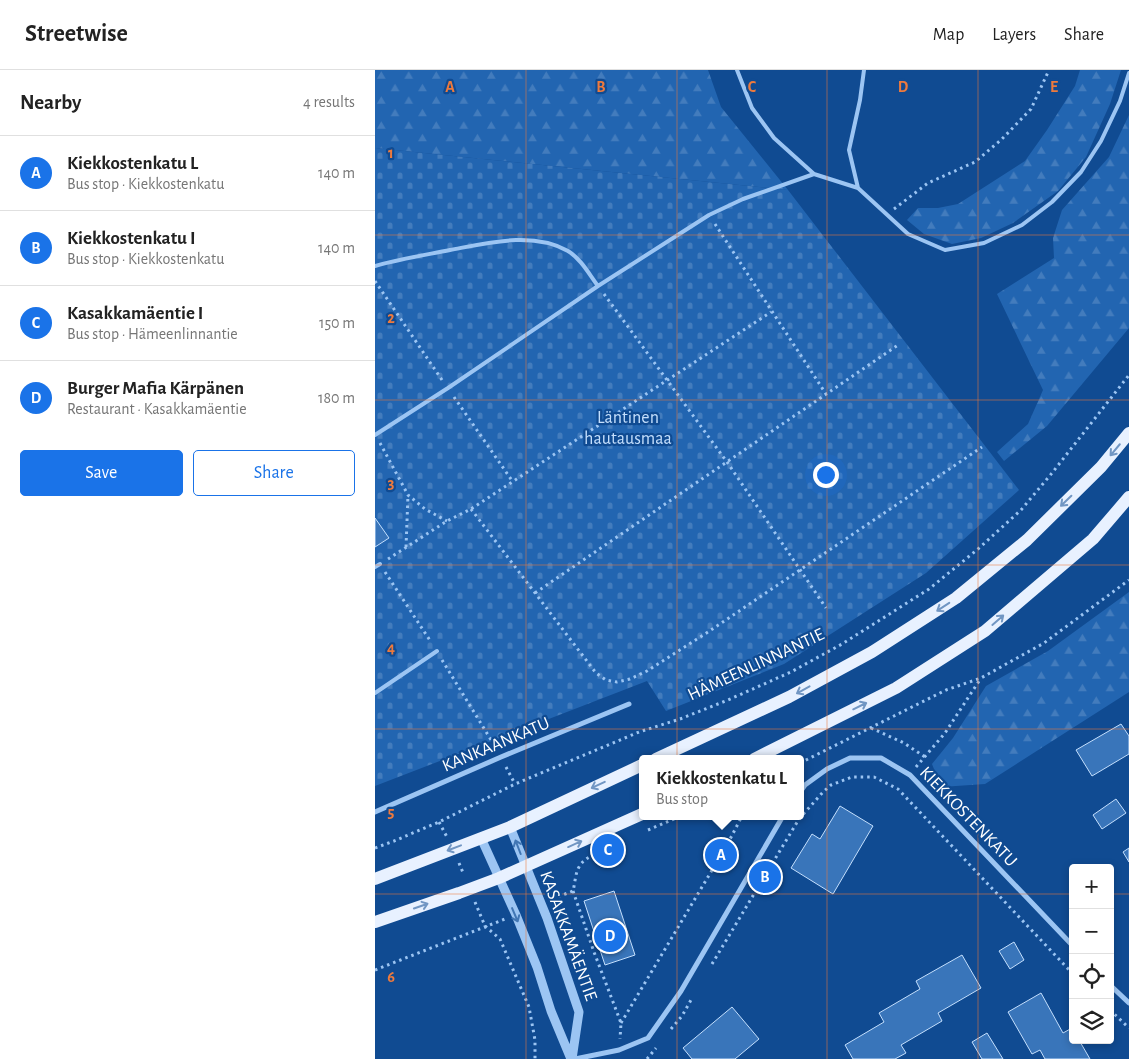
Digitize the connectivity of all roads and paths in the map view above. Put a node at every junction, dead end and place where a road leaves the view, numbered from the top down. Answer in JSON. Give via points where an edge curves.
{"nodes":[{"id":1,"x":737,"y":70,"type":"edge"},
{"id":2,"x":864,"y":70,"type":"edge"},
{"id":3,"x":1049,"y":70,"type":"edge"},
{"id":4,"x":1129,"y":73,"type":"edge"},
{"id":5,"x":814,"y":174,"type":"junction"},
{"id":6,"x":858,"y":188,"type":"junction"},
{"id":7,"x":887,"y":214,"type":"junction"},
{"id":8,"x":709,"y":215,"type":"junction"},
{"id":9,"x":375,"y":266,"type":"edge"},
{"id":10,"x":598,"y":286,"type":"junction"},
{"id":11,"x":771,"y":312,"type":"junction"},
{"id":12,"x":898,"y":345,"type":"dead end"},
{"id":13,"x":1129,"y":375,"type":"edge"},
{"id":14,"x":668,"y":380,"type":"junction"},
{"id":15,"x":827,"y":394,"type":"junction"},
{"id":16,"x":1129,"y":433,"type":"edge"},
{"id":17,"x":375,"y":435,"type":"edge"},
{"id":18,"x":982,"y":447,"type":"dead end"},
{"id":19,"x":727,"y":462,"type":"junction"},
{"id":20,"x":408,"y":495,"type":"junction"},
{"id":21,"x":1129,"y":498,"type":"edge"},
{"id":22,"x":471,"y":509,"type":"junction"},
{"id":23,"x":447,"y":521,"type":"junction"},
{"id":24,"x":406,"y":547,"type":"junction"},
{"id":25,"x":380,"y":564,"type":"junction"},
{"id":26,"x":375,"y":567,"type":"edge"},
{"id":27,"x":800,"y":571,"type":"junction"},
{"id":28,"x":1129,"y":580,"type":"edge"},
{"id":29,"x":535,"y":593,"type":"junction"},
{"id":30,"x":825,"y":608,"type":"dead end"},
{"id":31,"x":437,"y":651,"type":"junction"},
{"id":32,"x":981,"y":678,"type":"junction"},
{"id":33,"x":375,"y":693,"type":"edge"},
{"id":34,"x":629,"y":704,"type":"dead end"},
{"id":35,"x":870,"y":728,"type":"junction"},
{"id":36,"x":665,"y":755,"type":"edge"},
{"id":37,"x":762,"y":755,"type":"edge"},
{"id":38,"x":501,"y":757,"type":"junction"},
{"id":39,"x":925,"y":757,"type":"junction"},
{"id":40,"x":804,"y":761,"type":"edge"},
{"id":41,"x":639,"y":766,"type":"edge"},
{"id":42,"x":910,"y":775,"type":"junction"},
{"id":43,"x":515,"y":784,"type":"junction"},
{"id":44,"x":804,"y":786,"type":"edge"},
{"id":45,"x":898,"y":789,"type":"junction"},
{"id":46,"x":804,"y":811,"type":"edge"},
{"id":47,"x":375,"y":812,"type":"edge"},
{"id":48,"x":639,"y":815,"type":"edge"},
{"id":49,"x":740,"y":820,"type":"edge"},
{"id":50,"x":781,"y":820,"type":"edge"},
{"id":51,"x":796,"y":820,"type":"edge"},
{"id":52,"x":439,"y":822,"type":"junction"},
{"id":53,"x":510,"y":827,"type":"junction"},
{"id":54,"x":481,"y":838,"type":"junction"},
{"id":55,"x":375,"y":848,"type":"edge"},
{"id":56,"x":453,"y":848,"type":"junction"},
{"id":57,"x":525,"y":866,"type":"junction"},
{"id":58,"x":499,"y":878,"type":"junction"},
{"id":59,"x":375,"y":879,"type":"edge"},
{"id":60,"x":470,"y":889,"type":"junction"},
{"id":61,"x":573,"y":891,"type":"dead end"},
{"id":62,"x":375,"y":922,"type":"edge"},
{"id":63,"x":1069,"y":942,"type":"edge"},
{"id":64,"x":711,"y":967,"type":"dead end"},
{"id":65,"x":1069,"y":970,"type":"edge"},
{"id":66,"x":1114,"y":988,"type":"edge"},
{"id":67,"x":692,"y":999,"type":"dead end"},
{"id":68,"x":1129,"y":1004,"type":"edge"},
{"id":69,"x":1114,"y":1014,"type":"edge"},
{"id":70,"x":621,"y":1022,"type":"junction"},
{"id":71,"x":1129,"y":1028,"type":"edge"},
{"id":72,"x":670,"y":1030,"type":"dead end"},
{"id":73,"x":658,"y":1044,"type":"dead end"},
{"id":74,"x":619,"y":1050,"type":"junction"},
{"id":75,"x":535,"y":1059,"type":"edge"},
{"id":76,"x":573,"y":1059,"type":"edge"},
{"id":77,"x":647,"y":1059,"type":"edge"}],
"edges":[{"from":1,"to":5,"type":"lane","via":[[752,108],[774,138]]},
{"from":2,"to":6,"type":"lane","via":[[849,150]]},
{"from":3,"to":7,"type":"path","via":[[1031,109],[1002,139],[975,162],[928,183]]},
{"from":4,"to":7,"type":"lane","via":[[1101,141],[1081,172],[1052,202],[1022,226],[984,243],[945,250],[908,234]]},
{"from":5,"to":6,"type":"lane"},
{"from":5,"to":8,"type":"lane","via":[[743,199]]},
{"from":6,"to":7,"type":"lane"},
{"from":8,"to":10,"type":"lane"},
{"from":8,"to":11,"type":"path"},
{"from":9,"to":10,"type":"lane","via":[[487,243],[539,242],[573,255]]},
{"from":10,"to":14,"type":"path"},
{"from":10,"to":17,"type":"lane"},
{"from":11,"to":14,"type":"path"},
{"from":11,"to":15,"type":"path"},
{"from":12,"to":15,"type":"path"},
{"from":13,"to":43,"type":"path","name":"HÄMEENLINNANTIE","via":[[1021,510],[929,588],[842,644],[791,672]]},
{"from":14,"to":19,"type":"path"},
{"from":14,"to":22,"type":"path"},
{"from":15,"to":19,"type":"path"},
{"from":16,"to":36,"type":"main road","one_way":true,"via":[[1101,467],[1027,540],[956,598],[872,652],[789,697]]},
{"from":17,"to":20,"type":"path"},
{"from":18,"to":27,"type":"path"},
{"from":19,"to":27,"type":"path"},
{"from":19,"to":29,"type":"path"},
{"from":20,"to":23,"type":"path"},
{"from":20,"to":24,"type":"path"},
{"from":37,"to":21,"type":"main road","one_way":true,"via":[[896,688],[985,631],[1093,539]]},
{"from":22,"to":23,"type":"path"},
{"from":22,"to":29,"type":"path"},
{"from":23,"to":24,"type":"path"},
{"from":24,"to":25,"type":"path"},
{"from":25,"to":26,"type":"lane"},
{"from":25,"to":31,"type":"path"},
{"from":27,"to":29,"type":"path","via":[[647,671],[630,680],[617,682],[596,673]]},
{"from":27,"to":30,"type":"path"},
{"from":28,"to":32,"type":"path","via":[[1044,643]]},
{"from":31,"to":33,"type":"lane"},
{"from":31,"to":38,"type":"path"},
{"from":32,"to":35,"type":"path","via":[[946,690]]},
{"from":32,"to":39,"type":"path"},
{"from":34,"to":38,"type":"street","name":"KANKAANKATU"},
{"from":35,"to":39,"type":"path"},
{"from":35,"to":40,"type":"path"},
{"from":38,"to":43,"type":"path"},
{"from":38,"to":47,"type":"street","name":"KANKAANKATU"},
{"from":39,"to":42,"type":"path"},
{"from":41,"to":53,"type":"main road","one_way":true},
{"from":42,"to":44,"type":"street","name":"KIEKKOSTENKATU","via":[[881,758],[850,758],[827,769]]},
{"from":42,"to":45,"type":"path"},
{"from":42,"to":63,"type":"street","name":"KIEKKOSTENKATU"},
{"from":43,"to":52,"type":"path","name":"HÄMEENLINNANTIE"},
{"from":45,"to":46,"type":"path","via":[[874,777],[852,777],[831,785]]},
{"from":45,"to":65,"type":"path"},
{"from":57,"to":48,"type":"main road","one_way":true},
{"from":49,"to":70,"type":"path"},
{"from":50,"to":74,"type":"street","via":[[681,991],[648,1038]]},
{"from":51,"to":64,"type":"path"},
{"from":52,"to":55,"type":"path","name":"HÄMEENLINNANTIE"},
{"from":52,"to":56,"type":"path"},
{"from":53,"to":54,"type":"main road"},
{"from":57,"to":53,"type":"street","name":"KASAKKAMÄENTIE","one_way":true},
{"from":54,"to":56,"type":"main road","one_way":true},
{"from":54,"to":58,"type":"street"},
{"from":56,"to":59,"type":"main road"},
{"from":56,"to":60,"type":"path"},
{"from":57,"to":58,"type":"main road"},
{"from":57,"to":76,"type":"street","name":"KASAKKAMÄENTIE","via":[[547,918],[579,1012]]},
{"from":58,"to":60,"type":"main road"},
{"from":58,"to":76,"type":"street","one_way":true},
{"from":62,"to":60,"type":"main road","one_way":true},
{"from":60,"to":75,"type":"path","via":[[485,926],[500,939],[529,1007]]},
{"from":61,"to":70,"type":"path"},
{"from":66,"to":68,"type":"street"},
{"from":67,"to":72,"type":"path"},
{"from":69,"to":71,"type":"path"},
{"from":70,"to":74,"type":"path"},
{"from":73,"to":77,"type":"path"},
{"from":74,"to":76,"type":"street"}]}
